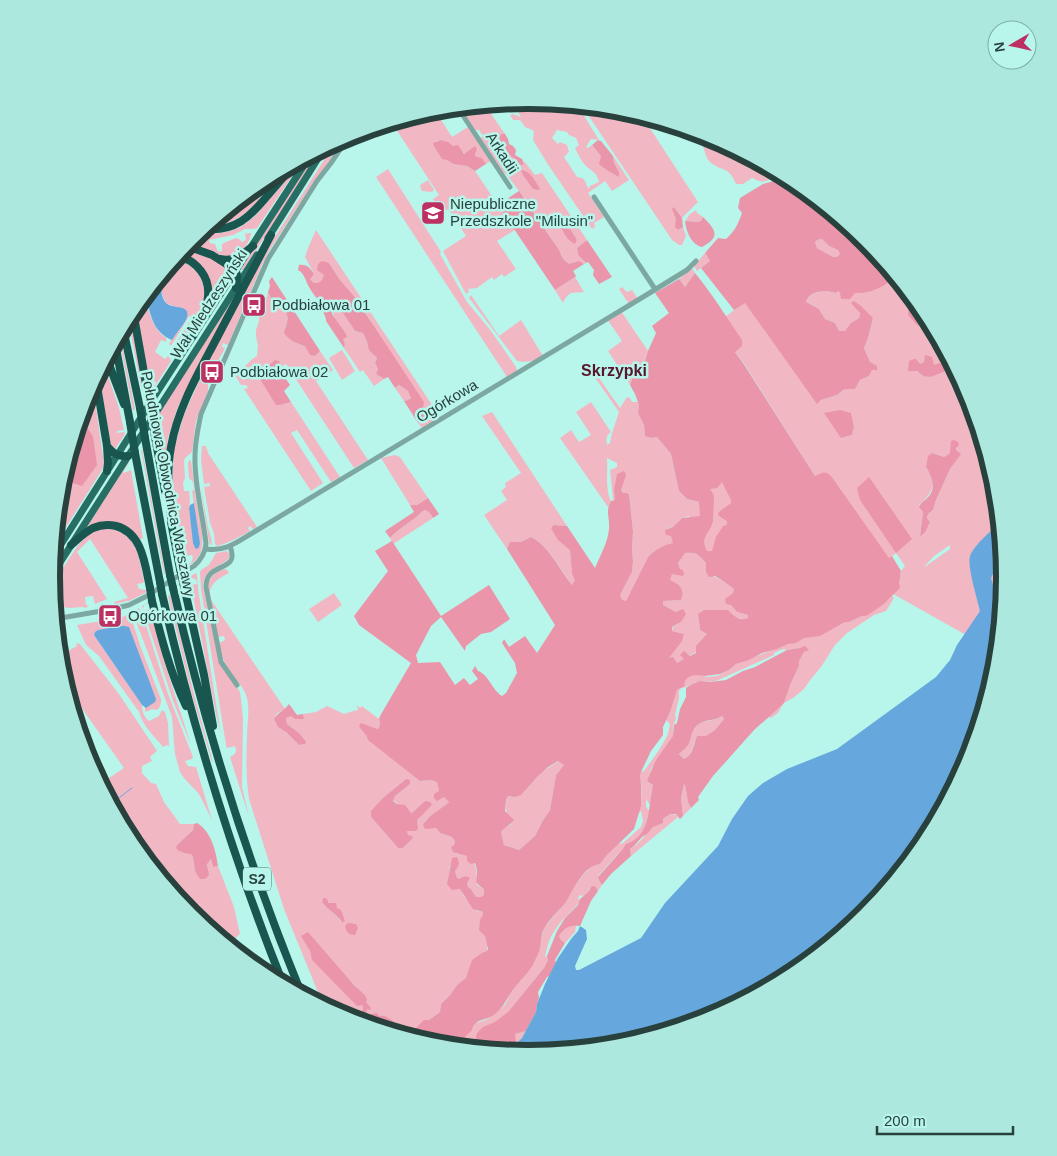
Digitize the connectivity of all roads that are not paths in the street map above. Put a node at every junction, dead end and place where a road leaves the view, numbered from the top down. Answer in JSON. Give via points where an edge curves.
{"nodes":[{"id":1,"x":462,"y":115,"type":"edge"},
{"id":2,"x":340,"y":149,"type":"edge"},
{"id":3,"x":316,"y":160,"type":"edge"},
{"id":4,"x":303,"y":167,"type":"edge"},
{"id":5,"x":282,"y":180,"type":"edge"},
{"id":6,"x":510,"y":187,"type":"dead end"},
{"id":7,"x":594,"y":198,"type":"dead end"},
{"id":8,"x":217,"y":228,"type":"edge"},
{"id":9,"x":270,"y":235,"type":"junction"},
{"id":10,"x":253,"y":246,"type":"junction"},
{"id":11,"x":196,"y":248,"type":"edge"},
{"id":12,"x":218,"y":258,"type":"junction"},
{"id":13,"x":186,"y":259,"type":"edge"},
{"id":14,"x":696,"y":261,"type":"dead end"},
{"id":15,"x":236,"y":271,"type":"junction"},
{"id":16,"x":236,"y":288,"type":"junction"},
{"id":17,"x":655,"y":290,"type":"junction"},
{"id":18,"x":135,"y":324,"type":"edge"},
{"id":19,"x":193,"y":336,"type":"junction"},
{"id":20,"x":126,"y":340,"type":"edge"},
{"id":21,"x":118,"y":353,"type":"edge"},
{"id":22,"x":110,"y":367,"type":"edge"},
{"id":23,"x":98,"y":394,"type":"edge"},
{"id":24,"x":130,"y":422,"type":"junction"},
{"id":25,"x":107,"y":446,"type":"junction"},
{"id":26,"x":117,"y":455,"type":"junction"},
{"id":27,"x":132,"y":455,"type":"junction"},
{"id":28,"x":107,"y":471,"type":"junction"},
{"id":29,"x":172,"y":527,"type":"junction"},
{"id":30,"x":61,"y":544,"type":"edge"},
{"id":31,"x":71,"y":545,"type":"junction"},
{"id":32,"x":230,"y":546,"type":"junction"},
{"id":33,"x":206,"y":549,"type":"junction"},
{"id":34,"x":61,"y":562,"type":"edge"},
{"id":35,"x":62,"y":618,"type":"edge"},
{"id":36,"x":237,"y":685,"type":"dead end"},
{"id":37,"x":195,"y":725,"type":"junction"},
{"id":38,"x":219,"y":760,"type":"junction"},
{"id":39,"x":280,"y":975,"type":"edge"},
{"id":40,"x":299,"y":986,"type":"edge"}],
"edges":[{"from":1,"to":6,"type":"street","name":"Arkadii"},
{"from":2,"to":33,"type":"street","name":"Wał Miedzeszyński","via":[[268,259],[201,414],[194,457]]},
{"from":3,"to":9,"type":"main road","name":"Wał Miedzeszyński"},
{"from":4,"to":10,"type":"main road","name":"Wał Miedzeszyński"},
{"from":5,"to":8,"type":"highway","via":[[242,221]]},
{"from":7,"to":17,"type":"street"},
{"from":9,"to":16,"type":"main road","name":"Wał Miedzeszyński"},
{"from":9,"to":29,"type":"highway","via":[[178,419],[169,464]]},
{"from":10,"to":12,"type":"highway","via":[[236,259]]},
{"from":10,"to":15,"type":"main road","name":"Wał Miedzeszyński"},
{"from":11,"to":12,"type":"highway"},
{"from":12,"to":15,"type":"highway"},
{"from":13,"to":19,"type":"highway","via":[[198,267],[208,286],[208,302]]},
{"from":14,"to":17,"type":"street","name":"Ogórkowa"},
{"from":15,"to":16,"type":"highway"},
{"from":15,"to":19,"type":"main road","name":"Wał Miedzeszyński"},
{"from":16,"to":27,"type":"main road","name":"Wał Miedzeszyński"},
{"from":17,"to":32,"type":"street","name":"Ogórkowa"},
{"from":18,"to":29,"type":"highway","bridge":true},
{"from":19,"to":26,"type":"main road","name":"Wał Miedzeszyński"},
{"from":20,"to":38,"type":"highway","name":"Południowa Obwodnica Warszawy","number":"S2","bridge":true,"via":[[170,575]]},
{"from":21,"to":24,"type":"highway","name":"Południowa Obwodnica Warszawy","number":"S2"},
{"from":22,"to":24,"type":"highway"},
{"from":23,"to":25,"type":"highway"},
{"from":24,"to":27,"type":"highway","name":"Południowa Obwodnica Warszawy","number":"S2","bridge":true},
{"from":25,"to":26,"type":"highway"},
{"from":25,"to":28,"type":"highway"},
{"from":26,"to":27,"type":"highway"},
{"from":26,"to":28,"type":"main road","name":"Wał Miedzeszyński"},
{"from":27,"to":31,"type":"main road","name":"Wał Miedzeszyński"},
{"from":27,"to":37,"type":"highway","name":"Południowa Obwodnica Warszawy","number":"S2","bridge":true},
{"from":28,"to":30,"type":"main road","name":"Wał Miedzeszyński"},
{"from":29,"to":38,"type":"highway","bridge":true},
{"from":31,"to":34,"type":"main road","name":"Wał Miedzeszyński"},
{"from":31,"to":37,"type":"highway","bridge":true,"via":[[86,532],[112,525],[124,529],[139,546],[170,668]]},
{"from":32,"to":33,"type":"street","name":"Ogórkowa"},
{"from":32,"to":36,"type":"street","via":[[232,559],[211,573],[206,587],[221,662]]},
{"from":33,"to":35,"type":"street","via":[[194,566],[136,602]]},
{"from":37,"to":39,"type":"highway","name":"Południowa Obwodnica Warszawy","number":"S2","via":[[242,873]]},
{"from":38,"to":40,"type":"highway","number":"S2","via":[[250,857]]}]}
